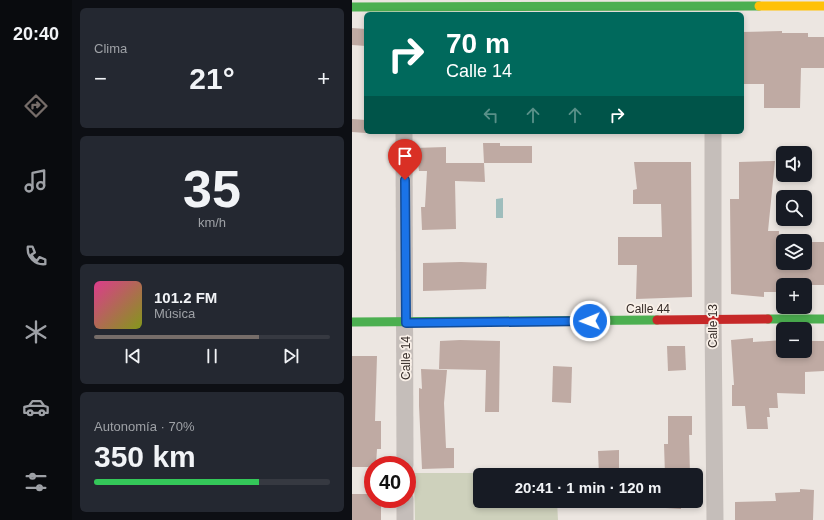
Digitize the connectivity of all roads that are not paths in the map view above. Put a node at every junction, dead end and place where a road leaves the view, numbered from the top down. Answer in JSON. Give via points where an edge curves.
{"nodes":[{"id":1,"x":824,"y":6,"type":"edge"},
{"id":2,"x":352,"y":7,"type":"edge"},
{"id":3,"x":403,"y":7,"type":"edge"},
{"id":4,"x":713,"y":7,"type":"edge"},
{"id":5,"x":404,"y":134,"type":"edge"},
{"id":6,"x":713,"y":134,"type":"edge"},
{"id":7,"x":824,"y":319,"type":"edge"},
{"id":8,"x":712,"y":320,"type":"junction"},
{"id":9,"x":352,"y":322,"type":"edge"},
{"id":10,"x":406,"y":323,"type":"junction"},
{"id":11,"x":405,"y":456,"type":"edge"},
{"id":12,"x":405,"y":508,"type":"edge"},
{"id":13,"x":405,"y":520,"type":"edge"},
{"id":14,"x":715,"y":520,"type":"edge"}],
"edges":[{"from":1,"to":4,"type":"street"},
{"from":2,"to":3,"type":"street"},
{"from":3,"to":4,"type":"street"},
{"from":5,"to":10,"type":"street","name":"Calle 14"},
{"from":6,"to":8,"type":"street","name":"Calle 13"},
{"from":7,"to":8,"type":"street","name":"Calle 44"},
{"from":8,"to":10,"type":"street","name":"Calle 44"},
{"from":8,"to":14,"type":"street","name":"Calle 13"},
{"from":9,"to":10,"type":"street","name":"Calle 44"},
{"from":10,"to":11,"type":"street","name":"Calle 14"},
{"from":12,"to":13,"type":"street"}]}
